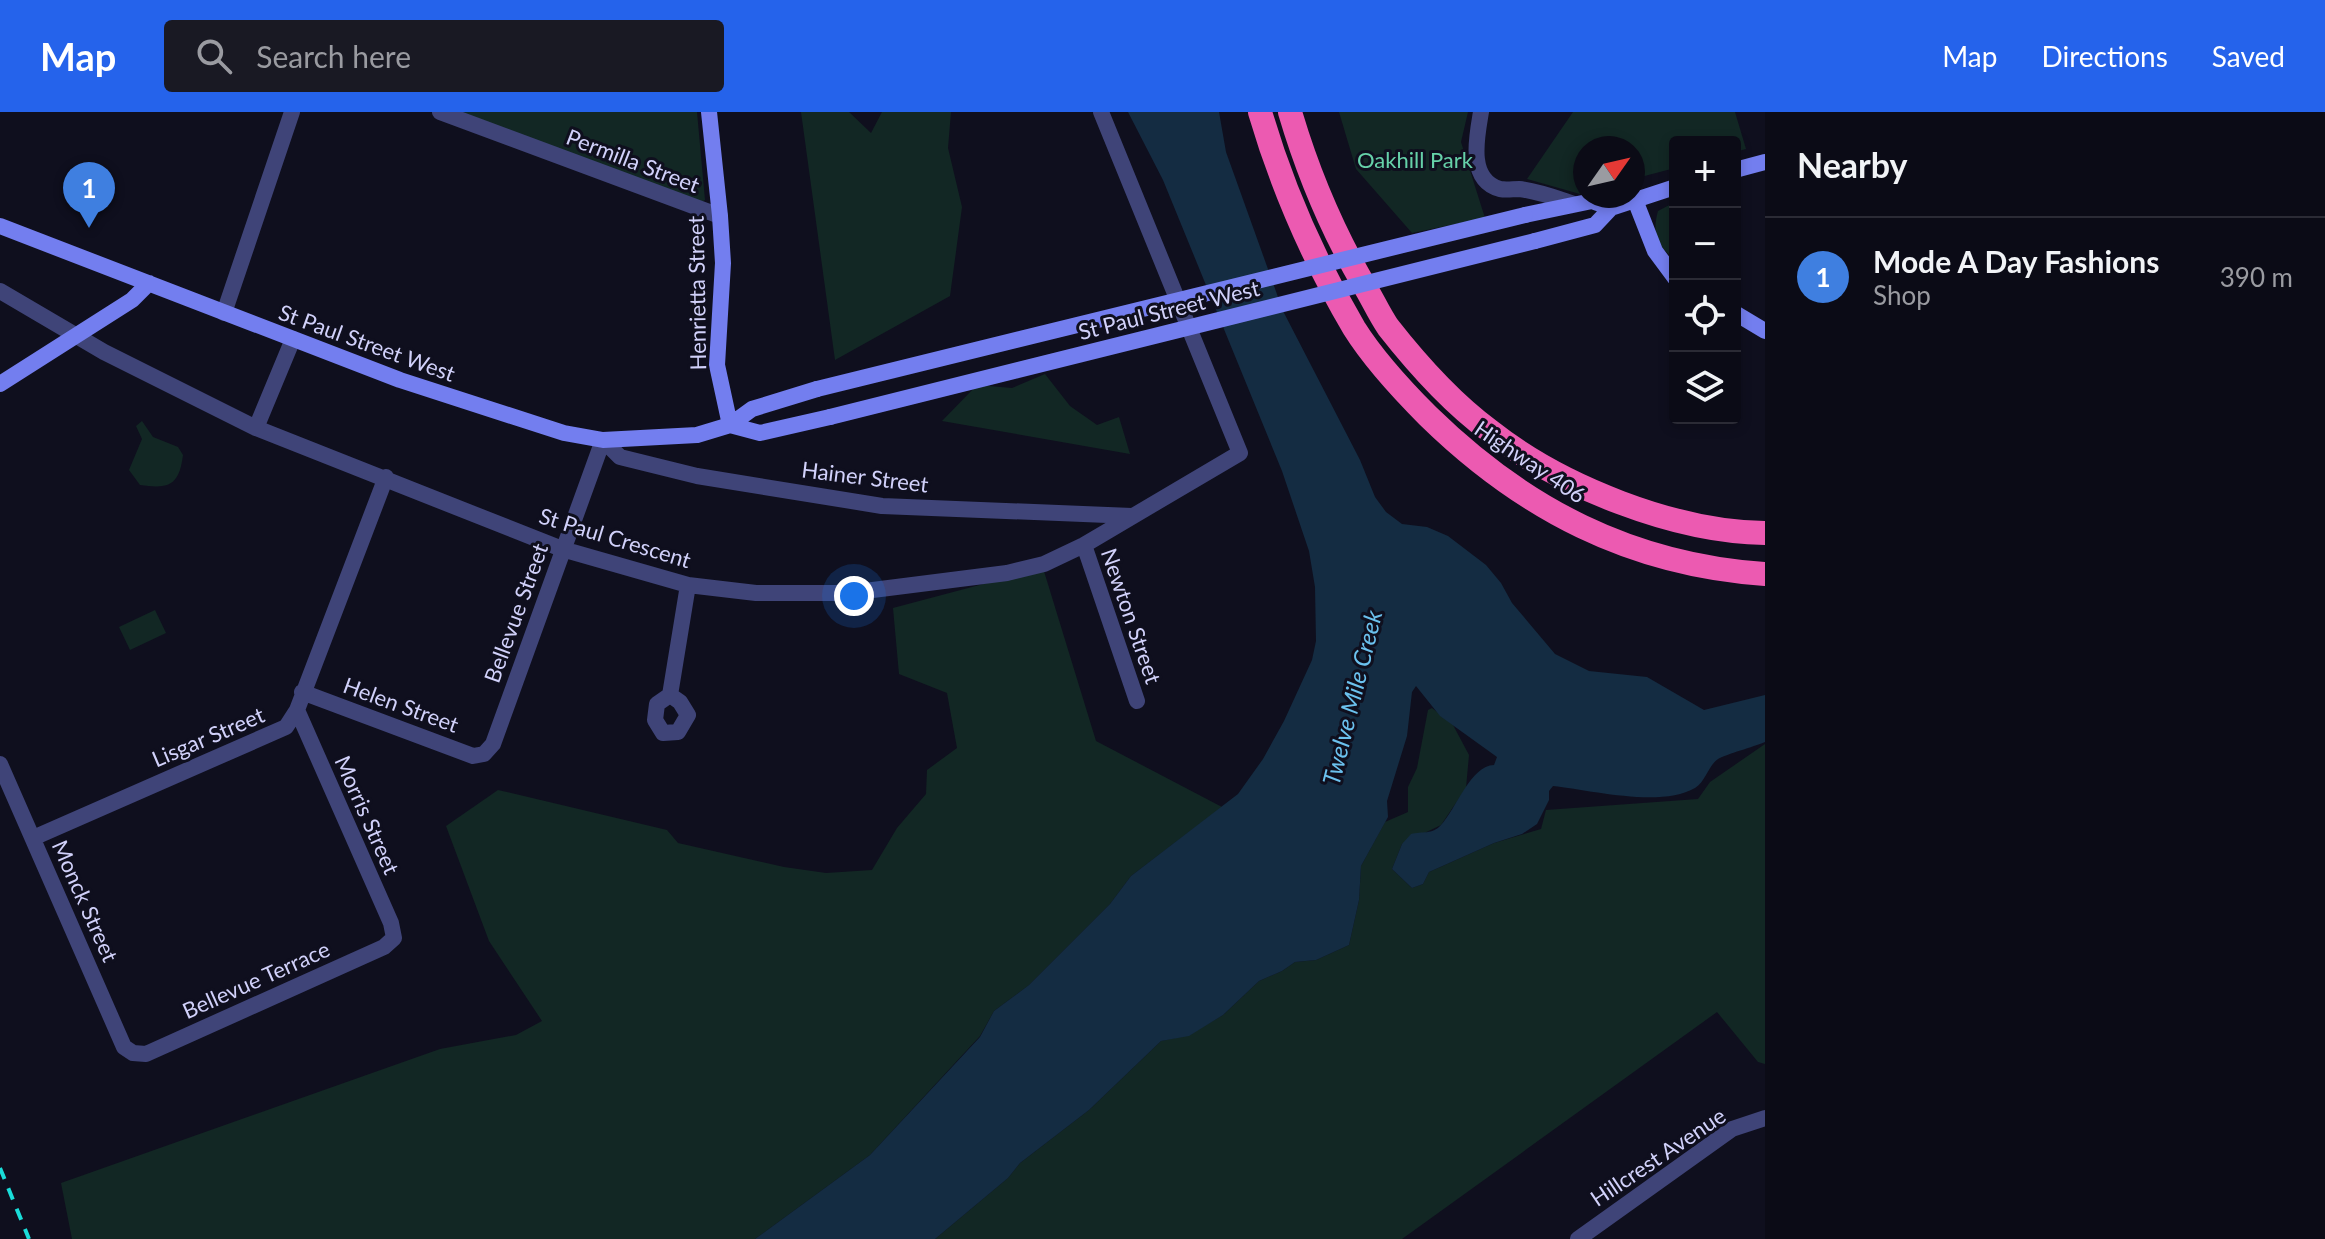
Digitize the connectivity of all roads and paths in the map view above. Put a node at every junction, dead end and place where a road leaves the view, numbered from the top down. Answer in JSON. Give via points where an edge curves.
{"nodes":[{"id":1,"x":292,"y":112,"type":"edge"},
{"id":2,"x":440,"y":112,"type":"edge"},
{"id":3,"x":709,"y":112,"type":"edge"},
{"id":4,"x":1101,"y":112,"type":"edge"},
{"id":5,"x":1260,"y":112,"type":"edge"},
{"id":6,"x":1290,"y":112,"type":"edge"},
{"id":7,"x":1481,"y":112,"type":"edge"},
{"id":8,"x":1765,"y":162,"type":"edge"},
{"id":9,"x":1741,"y":168,"type":"edge"},
{"id":10,"x":1669,"y":189,"type":"edge"},
{"id":11,"x":1645,"y":197,"type":"edge"},
{"id":12,"x":1573,"y":204,"type":"edge"},
{"id":13,"x":1573,"y":204,"type":"edge"},
{"id":14,"x":1611,"y":208,"type":"edge"},
{"id":15,"x":1638,"y":208,"type":"edge"},
{"id":16,"x":720,"y":216,"type":"junction"},
{"id":17,"x":0,"y":226,"type":"edge"},
{"id":18,"x":1669,"y":270,"type":"edge"},
{"id":19,"x":149,"y":283,"type":"junction"},
{"id":20,"x":0,"y":291,"type":"edge"},
{"id":21,"x":224,"y":313,"type":"junction"},
{"id":22,"x":1741,"y":317,"type":"edge"},
{"id":23,"x":1765,"y":331,"type":"edge"},
{"id":24,"x":77,"y":337,"type":"junction"},
{"id":25,"x":293,"y":339,"type":"junction"},
{"id":26,"x":0,"y":384,"type":"edge"},
{"id":27,"x":730,"y":425,"type":"junction"},
{"id":28,"x":256,"y":428,"type":"junction"},
{"id":29,"x":603,"y":440,"type":"junction"},
{"id":30,"x":386,"y":477,"type":"junction"},
{"id":31,"x":1132,"y":516,"type":"junction"},
{"id":32,"x":1765,"y":531,"type":"edge"},
{"id":33,"x":1084,"y":545,"type":"junction"},
{"id":34,"x":562,"y":549,"type":"junction"},
{"id":35,"x":1765,"y":574,"type":"edge"},
{"id":36,"x":688,"y":585,"type":"junction"},
{"id":37,"x":302,"y":692,"type":"junction"},
{"id":38,"x":670,"y":695,"type":"dead end"},
{"id":39,"x":1137,"y":701,"type":"dead end"},
{"id":40,"x":297,"y":710,"type":"junction"},
{"id":41,"x":484,"y":754,"type":"joint"},
{"id":42,"x":0,"y":764,"type":"edge"},
{"id":43,"x":33,"y":838,"type":"junction"},
{"id":44,"x":394,"y":938,"type":"joint"},
{"id":45,"x":133,"y":1053,"type":"joint"},
{"id":46,"x":1765,"y":1118,"type":"edge"},
{"id":47,"x":1578,"y":1239,"type":"edge"}],
"edges":[{"from":1,"to":21,"type":"street"},
{"from":2,"to":16,"type":"street","name":"Permilla Street"},
{"from":3,"to":16,"type":"main road","name":"Henrietta Street"},
{"from":4,"to":31,"type":"street","name":"St Paul Crescent","via":[[1240,453]]},
{"from":5,"to":35,"type":"highway","name":"Highway 406","via":[[1301,228],[1356,330],[1404,392],[1460,448],[1584,530],[1682,562]]},
{"from":6,"to":32,"type":"highway","name":"Highway 406","via":[[1338,241],[1387,325],[1490,432],[1598,494],[1669,518],[1738,533]]},
{"from":7,"to":12,"type":"street","via":[[1475,145],[1486,181],[1500,189],[1521,189]]},
{"from":8,"to":9,"type":"main road"},
{"from":10,"to":11,"type":"main road","name":"St Paul Street West"},
{"from":13,"to":27,"type":"main road","name":"St Paul Street West","bridge":true,"via":[[817,389],[752,409]]},
{"from":14,"to":27,"type":"main road","name":"St Paul Street West","bridge":true,"via":[[1595,225],[830,417],[760,433]]},
{"from":15,"to":18,"type":"main road","via":[[1655,251]]},
{"from":16,"to":27,"type":"main road","name":"Henrietta Street","via":[[717,365]]},
{"from":17,"to":19,"type":"main road","name":"St Paul Street West"},
{"from":19,"to":21,"type":"main road","name":"St Paul Street West"},
{"from":19,"to":24,"type":"main road"},
{"from":20,"to":24,"type":"street","name":"St Paul Crescent"},
{"from":21,"to":25,"type":"main road","name":"St Paul Street West"},
{"from":22,"to":23,"type":"main road"},
{"from":24,"to":26,"type":"main road"},
{"from":24,"to":28,"type":"street","name":"St Paul Crescent"},
{"from":25,"to":28,"type":"street"},
{"from":25,"to":29,"type":"main road","name":"St Paul Street West","via":[[543,428]]},
{"from":27,"to":29,"type":"main road","name":"St Paul Street West","via":[[697,435]]},
{"from":28,"to":30,"type":"street","name":"St Paul Crescent"},
{"from":29,"to":31,"type":"street","name":"Hainer Street","via":[[620,457],[697,476],[882,506]]},
{"from":29,"to":34,"type":"street","name":"Bellevue Street"},
{"from":30,"to":34,"type":"street","name":"St Paul Crescent"},
{"from":30,"to":37,"type":"street","name":"Lisgar Street"},
{"from":31,"to":33,"type":"street","name":"St Paul Crescent"},
{"from":33,"to":36,"type":"street","name":"St Paul Crescent","via":[[1044,564],[1007,573],[849,593],[756,593]]},
{"from":33,"to":39,"type":"street","name":"Newton Street"},
{"from":34,"to":36,"type":"street","name":"St Paul Crescent"},
{"from":34,"to":41,"type":"street","name":"Bellevue Street","via":[[493,744]]},
{"from":36,"to":38,"type":"street"},
{"from":37,"to":40,"type":"street","name":"Lisgar Street"},
{"from":37,"to":41,"type":"street","name":"Helen Street","via":[[473,756]]},
{"from":40,"to":43,"type":"street","name":"Lisgar Street","via":[[286,727]]},
{"from":40,"to":44,"type":"street","name":"Morris Street"},
{"from":42,"to":43,"type":"street","name":"Monck Street"},
{"from":43,"to":45,"type":"street","name":"Monck Street","via":[[124,1047]]},
{"from":44,"to":45,"type":"street","name":"Bellevue Terrace","via":[[146,1054]]},
{"from":46,"to":47,"type":"street","name":"Hillcrest Avenue","via":[[1732,1129]]}]}
